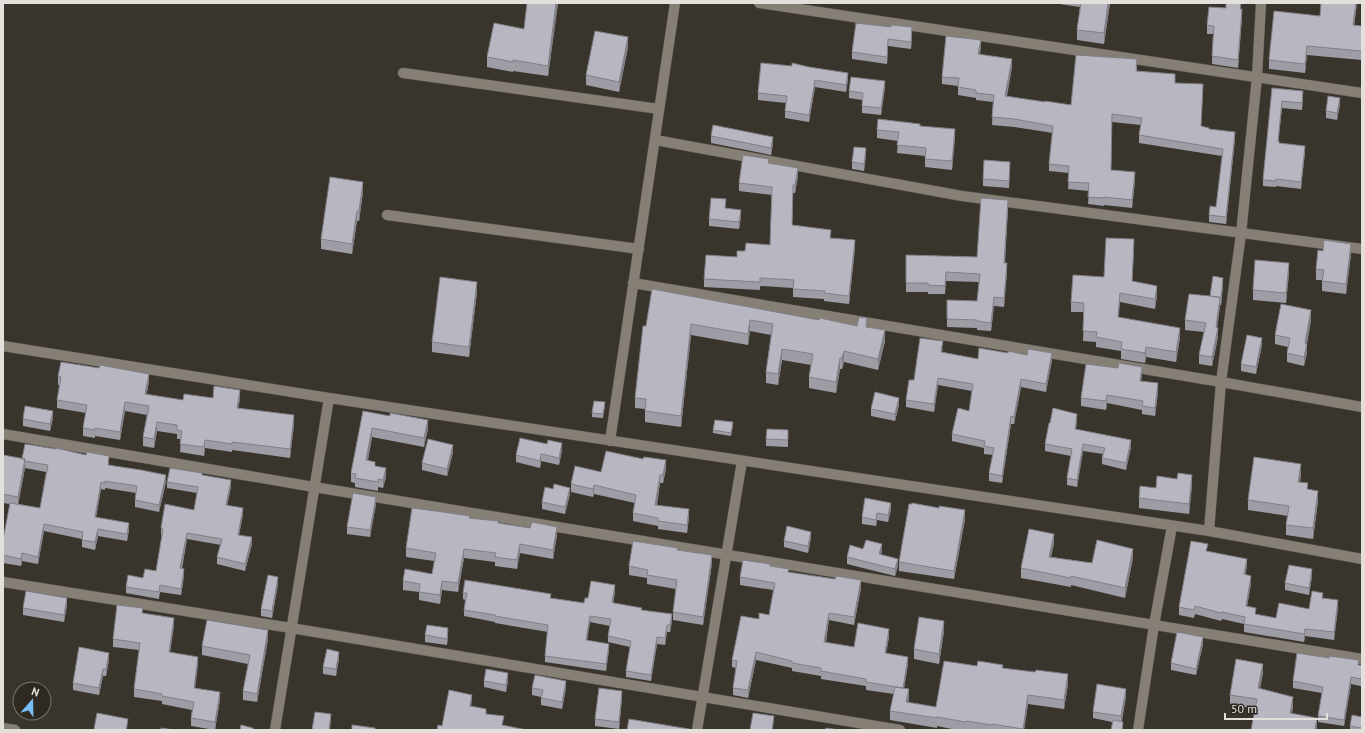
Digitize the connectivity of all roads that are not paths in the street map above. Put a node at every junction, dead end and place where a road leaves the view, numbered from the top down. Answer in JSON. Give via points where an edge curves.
{"nodes":[{"id":1,"x":675,"y":3,"type":"edge"},
{"id":2,"x":759,"y":3,"type":"edge"},
{"id":3,"x":1262,"y":3,"type":"edge"},
{"id":4,"x":403,"y":73,"type":"dead end"},
{"id":5,"x":1257,"y":77,"type":"junction"},
{"id":6,"x":1362,"y":93,"type":"edge"},
{"id":7,"x":659,"y":109,"type":"junction"},
{"id":8,"x":655,"y":140,"type":"junction"},
{"id":9,"x":387,"y":215,"type":"dead end"},
{"id":10,"x":1241,"y":234,"type":"junction"},
{"id":11,"x":639,"y":249,"type":"junction"},
{"id":12,"x":1362,"y":249,"type":"edge"},
{"id":13,"x":633,"y":283,"type":"junction"},
{"id":14,"x":3,"y":346,"type":"edge"},
{"id":15,"x":1221,"y":382,"type":"junction"},
{"id":16,"x":329,"y":398,"type":"junction"},
{"id":17,"x":1362,"y":407,"type":"edge"},
{"id":18,"x":3,"y":434,"type":"edge"},
{"id":19,"x":610,"y":441,"type":"junction"},
{"id":20,"x":742,"y":461,"type":"junction"},
{"id":21,"x":314,"y":487,"type":"junction"},
{"id":22,"x":1172,"y":526,"type":"junction"},
{"id":23,"x":1209,"y":531,"type":"junction"},
{"id":24,"x":726,"y":555,"type":"junction"},
{"id":25,"x":1362,"y":559,"type":"edge"},
{"id":26,"x":3,"y":582,"type":"edge"},
{"id":27,"x":1154,"y":625,"type":"junction"},
{"id":28,"x":291,"y":628,"type":"junction"},
{"id":29,"x":1362,"y":659,"type":"edge"},
{"id":30,"x":703,"y":697,"type":"junction"},
{"id":31,"x":3,"y":728,"type":"edge"},
{"id":32,"x":15,"y":730,"type":"edge"},
{"id":33,"x":275,"y":730,"type":"edge"},
{"id":34,"x":697,"y":730,"type":"edge"},
{"id":35,"x":900,"y":730,"type":"edge"},
{"id":36,"x":1138,"y":730,"type":"edge"}],
"edges":[{"from":1,"to":7,"type":"street"},
{"from":2,"to":5,"type":"street"},
{"from":3,"to":5,"type":"street"},
{"from":4,"to":7,"type":"street"},
{"from":5,"to":6,"type":"street"},
{"from":5,"to":10,"type":"street"},
{"from":7,"to":8,"type":"street"},
{"from":8,"to":10,"type":"street","via":[[962,196]]},
{"from":8,"to":11,"type":"street"},
{"from":9,"to":11,"type":"street"},
{"from":10,"to":12,"type":"street"},
{"from":10,"to":15,"type":"street"},
{"from":11,"to":13,"type":"street"},
{"from":13,"to":15,"type":"street"},
{"from":13,"to":19,"type":"street"},
{"from":14,"to":16,"type":"street"},
{"from":15,"to":17,"type":"street"},
{"from":15,"to":23,"type":"street"},
{"from":16,"to":19,"type":"street"},
{"from":16,"to":21,"type":"street"},
{"from":18,"to":21,"type":"street"},
{"from":19,"to":20,"type":"street"},
{"from":20,"to":22,"type":"street"},
{"from":20,"to":24,"type":"street"},
{"from":21,"to":24,"type":"street"},
{"from":21,"to":28,"type":"street"},
{"from":22,"to":23,"type":"street"},
{"from":22,"to":27,"type":"street"},
{"from":23,"to":25,"type":"street"},
{"from":24,"to":27,"type":"street"},
{"from":24,"to":30,"type":"street"},
{"from":26,"to":28,"type":"street"},
{"from":27,"to":29,"type":"street"},
{"from":27,"to":36,"type":"street"},
{"from":28,"to":30,"type":"street"},
{"from":28,"to":33,"type":"street"},
{"from":30,"to":34,"type":"street"},
{"from":30,"to":35,"type":"street"},
{"from":31,"to":32,"type":"street"}]}
